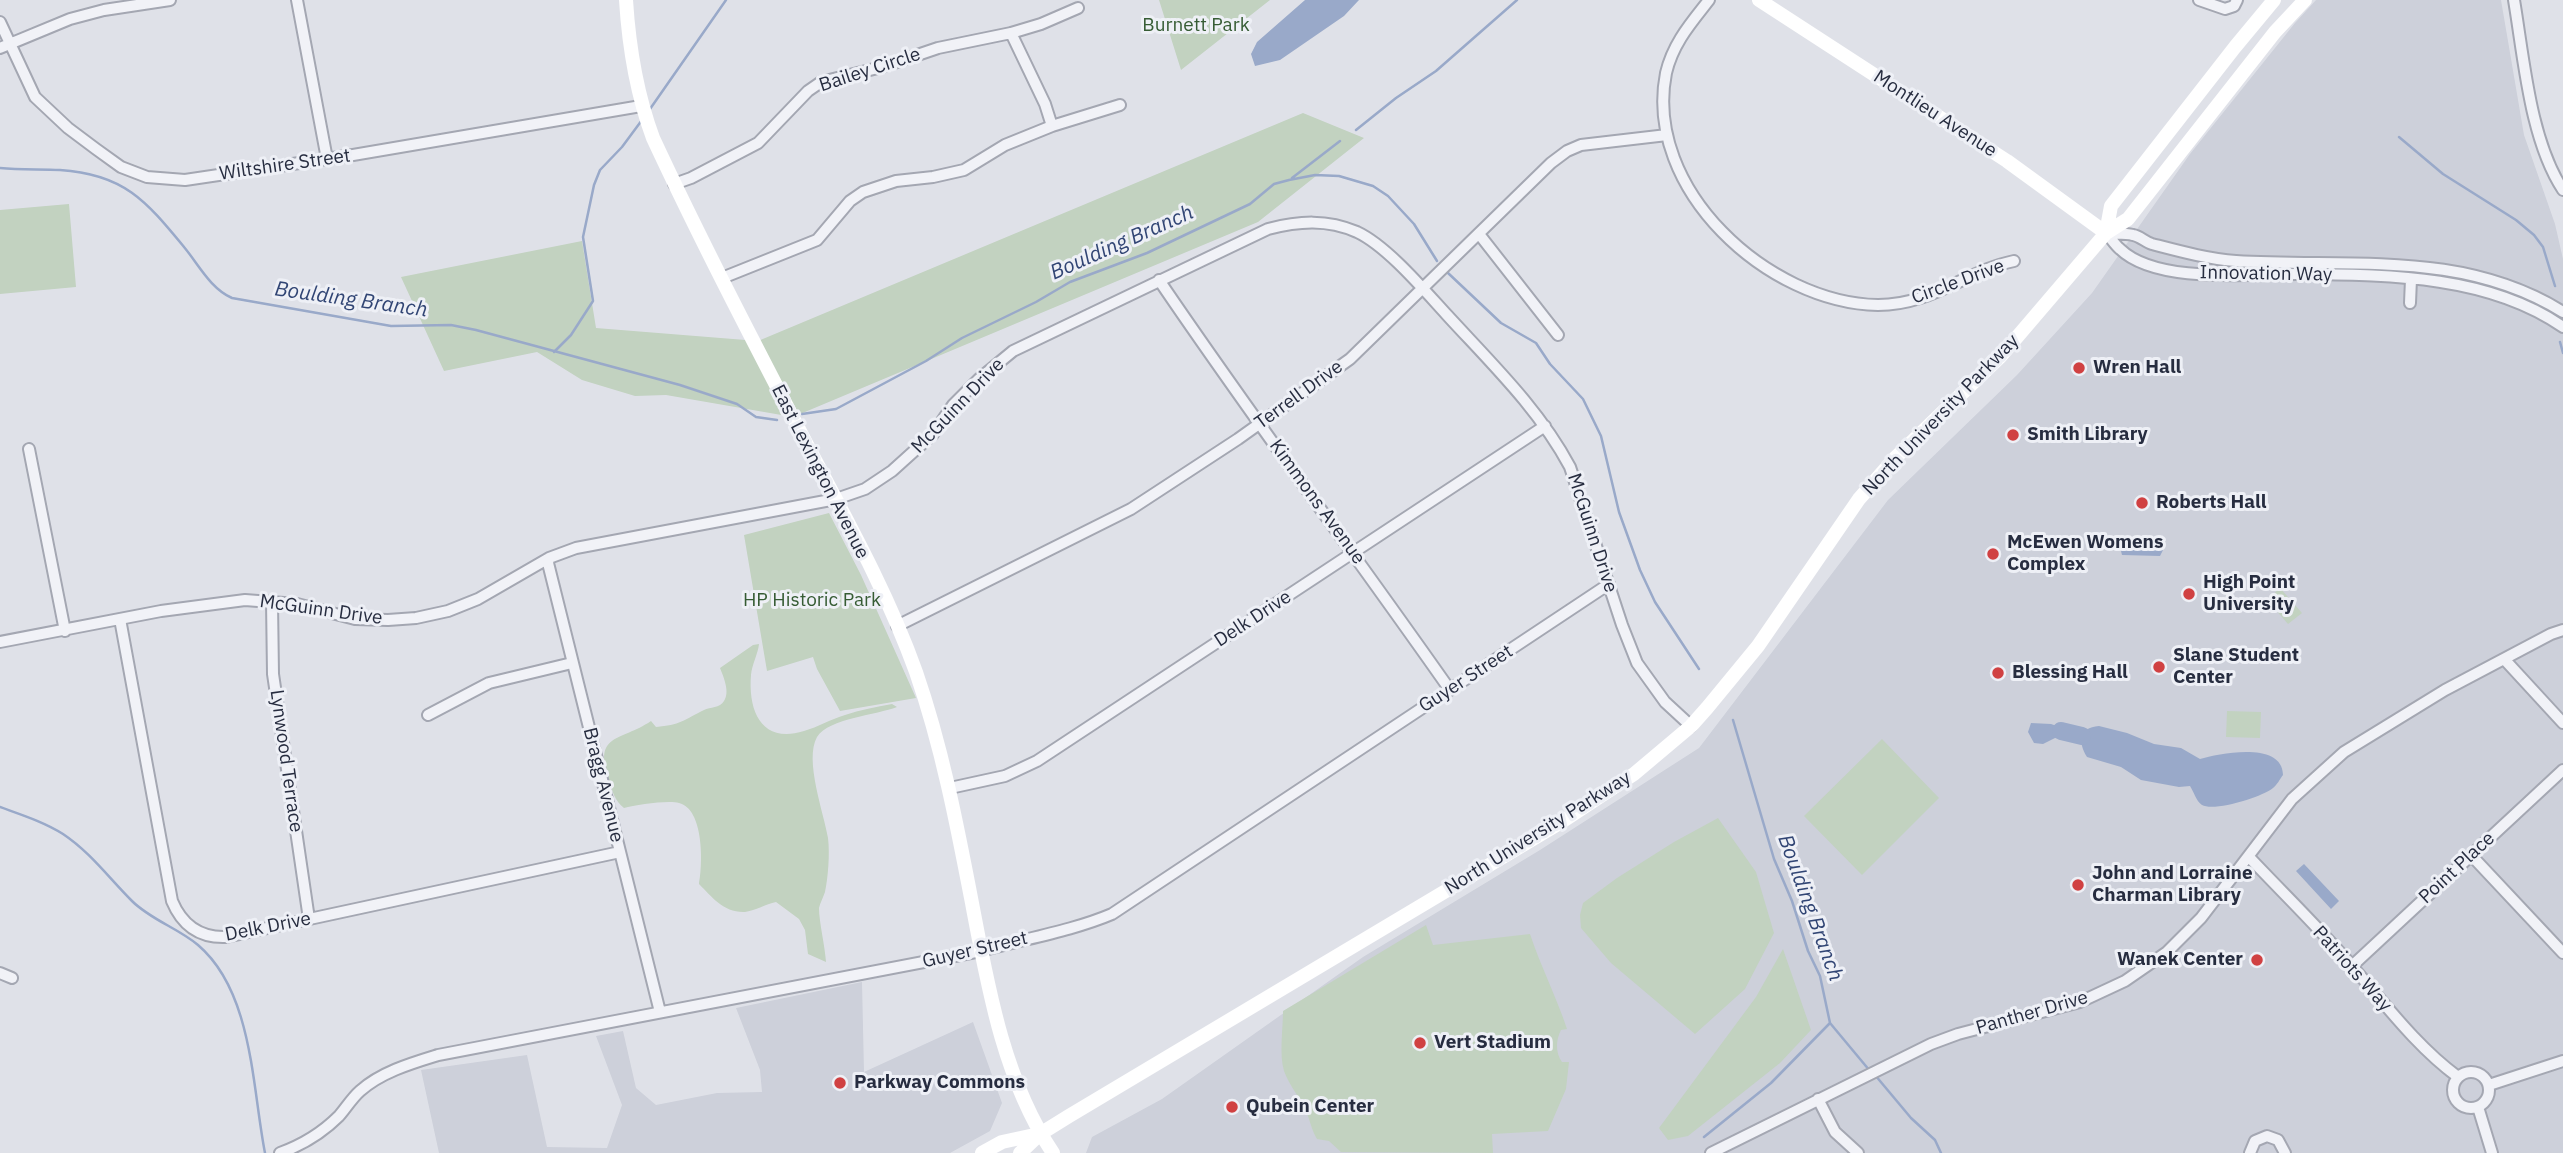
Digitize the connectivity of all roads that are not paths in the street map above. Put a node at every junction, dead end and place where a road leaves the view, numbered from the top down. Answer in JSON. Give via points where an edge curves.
{"nodes":[{"id":1,"x":170,"y":0,"type":"edge"},
{"id":2,"x":297,"y":0,"type":"edge"},
{"id":3,"x":626,"y":0,"type":"edge"},
{"id":4,"x":1709,"y":0,"type":"edge"},
{"id":5,"x":1759,"y":0,"type":"edge"},
{"id":6,"x":2200,"y":0,"type":"edge"},
{"id":7,"x":2237,"y":0,"type":"edge"},
{"id":8,"x":2274,"y":0,"type":"edge"},
{"id":9,"x":2305,"y":0,"type":"edge"},
{"id":10,"x":2514,"y":0,"type":"edge"},
{"id":11,"x":1078,"y":8,"type":"dead end"},
{"id":12,"x":0,"y":22,"type":"edge"},
{"id":13,"x":1011,"y":33,"type":"junction"},
{"id":14,"x":11,"y":43,"type":"junction"},
{"id":15,"x":0,"y":48,"type":"edge"},
{"id":16,"x":1120,"y":105,"type":"dead end"},
{"id":17,"x":641,"y":106,"type":"junction"},
{"id":18,"x":1052,"y":126,"type":"junction"},
{"id":19,"x":1667,"y":135,"type":"junction"},
{"id":20,"x":327,"y":159,"type":"junction"},
{"id":21,"x":674,"y":184,"type":"junction"},
{"id":22,"x":2563,"y":190,"type":"edge"},
{"id":23,"x":2106,"y":233,"type":"junction"},
{"id":24,"x":1479,"y":234,"type":"junction"},
{"id":25,"x":2014,"y":261,"type":"dead end"},
{"id":26,"x":722,"y":278,"type":"junction"},
{"id":27,"x":2411,"y":279,"type":"junction"},
{"id":28,"x":1159,"y":281,"type":"junction"},
{"id":29,"x":1423,"y":289,"type":"junction"},
{"id":30,"x":2410,"y":303,"type":"dead end"},
{"id":31,"x":2563,"y":312,"type":"edge"},
{"id":32,"x":2563,"y":327,"type":"edge"},
{"id":33,"x":1558,"y":335,"type":"dead end"},
{"id":34,"x":1259,"y":423,"type":"junction"},
{"id":35,"x":1545,"y":426,"type":"junction"},
{"id":36,"x":29,"y":450,"type":"dead end"},
{"id":37,"x":836,"y":499,"type":"junction"},
{"id":38,"x":1354,"y":553,"type":"junction"},
{"id":39,"x":548,"y":558,"type":"junction"},
{"id":40,"x":1609,"y":584,"type":"junction"},
{"id":41,"x":272,"y":602,"type":"junction"},
{"id":42,"x":120,"y":619,"type":"junction"},
{"id":43,"x":897,"y":626,"type":"junction"},
{"id":44,"x":65,"y":631,"type":"junction"},
{"id":45,"x":2563,"y":631,"type":"edge"},
{"id":46,"x":0,"y":642,"type":"edge"},
{"id":47,"x":2505,"y":660,"type":"junction"},
{"id":48,"x":572,"y":663,"type":"junction"},
{"id":49,"x":1450,"y":690,"type":"junction"},
{"id":50,"x":428,"y":715,"type":"dead end"},
{"id":51,"x":2563,"y":723,"type":"edge"},
{"id":52,"x":1690,"y":726,"type":"junction"},
{"id":53,"x":2563,"y":770,"type":"edge"},
{"id":54,"x":950,"y":788,"type":"junction"},
{"id":55,"x":620,"y":852,"type":"junction"},
{"id":56,"x":2471,"y":855,"type":"junction"},
{"id":57,"x":2249,"y":857,"type":"junction"},
{"id":58,"x":309,"y":919,"type":"junction"},
{"id":59,"x":981,"y":951,"type":"junction"},
{"id":60,"x":2563,"y":953,"type":"edge"},
{"id":61,"x":2351,"y":966,"type":"junction"},
{"id":62,"x":0,"y":973,"type":"edge"},
{"id":63,"x":12,"y":978,"type":"dead end"},
{"id":64,"x":660,"y":1012,"type":"junction"},
{"id":65,"x":2563,"y":1061,"type":"edge"},
{"id":66,"x":2458,"y":1077,"type":"junction"},
{"id":67,"x":2489,"y":1085,"type":"junction"},
{"id":68,"x":1818,"y":1099,"type":"junction"},
{"id":69,"x":2478,"y":1107,"type":"junction"},
{"id":70,"x":1040,"y":1134,"type":"junction"},
{"id":71,"x":280,"y":1153,"type":"edge"},
{"id":72,"x":982,"y":1153,"type":"edge"},
{"id":73,"x":1020,"y":1153,"type":"edge"},
{"id":74,"x":1053,"y":1153,"type":"edge"},
{"id":75,"x":1711,"y":1153,"type":"edge"},
{"id":76,"x":1858,"y":1153,"type":"edge"},
{"id":77,"x":2250,"y":1153,"type":"edge"},
{"id":78,"x":2285,"y":1153,"type":"edge"},
{"id":79,"x":2492,"y":1153,"type":"edge"}],
"edges":[{"from":1,"to":14,"type":"street","via":[[70,19]]},
{"from":2,"to":20,"type":"street"},
{"from":3,"to":17,"type":"main road","name":"East Lexington Avenue"},
{"from":4,"to":19,"type":"street","name":"Circle Drive","via":[[1672,53],[1663,94]]},
{"from":5,"to":23,"type":"main road","name":"Montlieu Avenue","via":[[2007,161]]},
{"from":6,"to":7,"type":"street","via":[[2225,9]]},
{"from":8,"to":23,"type":"main road","name":"North University Parkway","via":[[2111,206]]},
{"from":9,"to":23,"type":"main road","name":"North University Parkway","via":[[2128,219]]},
{"from":10,"to":22,"type":"street","via":[[2538,131],[2549,166]]},
{"from":11,"to":13,"type":"street","name":"Bailey Circle"},
{"from":12,"to":14,"type":"street","name":"Wiltshire Street"},
{"from":13,"to":18,"type":"street"},
{"from":13,"to":21,"type":"street","name":"Bailey Circle","via":[[938,48],[821,82],[758,143]]},
{"from":14,"to":15,"type":"street"},
{"from":14,"to":20,"type":"street","name":"Wiltshire Street","via":[[35,97],[121,167],[147,177],[185,180]]},
{"from":16,"to":18,"type":"street"},
{"from":17,"to":20,"type":"street","name":"Wiltshire Street"},
{"from":17,"to":21,"type":"main road","name":"East Lexington Avenue"},
{"from":18,"to":26,"type":"street","via":[[1005,145],[964,170],[896,181],[863,192],[817,240]]},
{"from":19,"to":24,"type":"street","name":"Terrell Drive","via":[[1592,143],[1567,151]]},
{"from":19,"to":25,"type":"street","name":"Circle Drive","via":[[1676,163],[1705,212],[1774,274],[1798,287],[1850,302],[1894,304],[1948,289]]},
{"from":21,"to":26,"type":"main road","name":"East Lexington Avenue"},
{"from":23,"to":27,"type":"street","name":"Innovation Way","via":[[2121,251],[2141,262],[2208,276]]},
{"from":23,"to":31,"type":"street","name":"Innovation Way","via":[[2136,235],[2148,243],[2234,260],[2445,268],[2504,283]]},
{"from":23,"to":52,"type":"main road","name":"North University Parkway","via":[[2000,357],[1859,499],[1758,646]]},
{"from":24,"to":29,"type":"street","name":"Terrell Drive"},
{"from":24,"to":33,"type":"street"},
{"from":26,"to":37,"type":"main road","name":"East Lexington Avenue"},
{"from":27,"to":30,"type":"street"},
{"from":27,"to":32,"type":"street","name":"Innovation Way","via":[[2508,299]]},
{"from":28,"to":29,"type":"street","name":"McGuinn Drive","via":[[1268,229],[1312,222],[1340,226],[1370,239]]},
{"from":28,"to":34,"type":"street","name":"Kimmons Avenue"},
{"from":28,"to":37,"type":"street","name":"McGuinn Drive","via":[[1013,351],[979,379],[933,434],[892,471],[865,489]]},
{"from":29,"to":34,"type":"street","name":"Terrell Drive","via":[[1350,359]]},
{"from":29,"to":35,"type":"street","name":"McGuinn Drive"},
{"from":34,"to":38,"type":"street","name":"Kimmons Avenue"},
{"from":34,"to":43,"type":"street","name":"Terrell Drive","via":[[1131,509]]},
{"from":35,"to":38,"type":"street","name":"Delk Drive"},
{"from":35,"to":40,"type":"street","name":"McGuinn Drive","via":[[1579,489]]},
{"from":36,"to":44,"type":"street"},
{"from":37,"to":39,"type":"street","name":"McGuinn Drive","via":[[576,548]]},
{"from":37,"to":43,"type":"main road","name":"East Lexington Avenue"},
{"from":38,"to":49,"type":"street","name":"Kimmons Avenue"},
{"from":38,"to":54,"type":"street","name":"Delk Drive","via":[[1037,761],[1005,776]]},
{"from":39,"to":41,"type":"street","name":"McGuinn Drive","via":[[478,599],[416,618],[355,619]]},
{"from":39,"to":48,"type":"street","name":"Bragg Avenue"},
{"from":40,"to":49,"type":"street","name":"Guyer Street"},
{"from":40,"to":52,"type":"street","name":"McGuinn Drive","via":[[1637,663],[1665,702]]},
{"from":41,"to":42,"type":"street","name":"McGuinn Drive","via":[[245,600]]},
{"from":41,"to":58,"type":"street","name":"Lynwood Terrace","via":[[273,674]]},
{"from":42,"to":44,"type":"street","name":"McGuinn Drive"},
{"from":42,"to":58,"type":"street","name":"Delk Drive","via":[[177,914],[193,930],[216,937]]},
{"from":43,"to":54,"type":"main road","name":"East Lexington Avenue","via":[[916,672]]},
{"from":44,"to":46,"type":"street","name":"McGuinn Drive"},
{"from":45,"to":47,"type":"street"},
{"from":47,"to":51,"type":"street"},
{"from":47,"to":57,"type":"street","name":"Panther Drive","via":[[2445,690],[2344,752],[2292,799]]},
{"from":48,"to":50,"type":"street","via":[[489,683]]},
{"from":48,"to":55,"type":"street","name":"Bragg Avenue"},
{"from":49,"to":59,"type":"street","name":"Guyer Street","via":[[1112,915]]},
{"from":52,"to":70,"type":"main road","name":"North University Parkway","via":[[1634,774],[1563,821]]},
{"from":53,"to":56,"type":"street","name":"Point Place"},
{"from":54,"to":59,"type":"main road","name":"East Lexington Avenue"},
{"from":55,"to":58,"type":"street","name":"Delk Drive"},
{"from":55,"to":64,"type":"street","name":"Bragg Avenue"},
{"from":56,"to":60,"type":"street"},
{"from":56,"to":61,"type":"street","name":"Point Place"},
{"from":57,"to":61,"type":"street","name":"Patriots Way"},
{"from":57,"to":68,"type":"street","name":"Panther Drive","via":[[2201,918],[2167,951],[2125,981],[2080,1002],[1944,1038]]},
{"from":59,"to":64,"type":"street","name":"Guyer Street"},
{"from":59,"to":70,"type":"main road","name":"East Lexington Avenue","via":[[1011,1065]]},
{"from":61,"to":66,"type":"street","name":"Patriots Way"},
{"from":62,"to":63,"type":"street"},
{"from":64,"to":71,"type":"street","name":"Guyer Street","via":[[410,1064],[359,1091],[320,1133]]},
{"from":65,"to":67,"type":"street"},
{"from":66,"to":67,"type":"street","via":[[2476,1072]]},
{"from":66,"to":69,"type":"street","via":[[2456,1100],[2466,1107]]},
{"from":67,"to":69,"type":"street","via":[[2489,1095]]},
{"from":68,"to":75,"type":"street","name":"Panther Drive"},
{"from":68,"to":76,"type":"street","via":[[1835,1132]]},
{"from":69,"to":79,"type":"street"},
{"from":70,"to":72,"type":"main road","name":"North University Parkway","via":[[1002,1142]]},
{"from":70,"to":73,"type":"main road","name":"North University Parkway"},
{"from":70,"to":74,"type":"main road","name":"East Lexington Avenue"},
{"from":77,"to":78,"type":"street","via":[[2255,1141],[2267,1136],[2278,1140]]}]}
